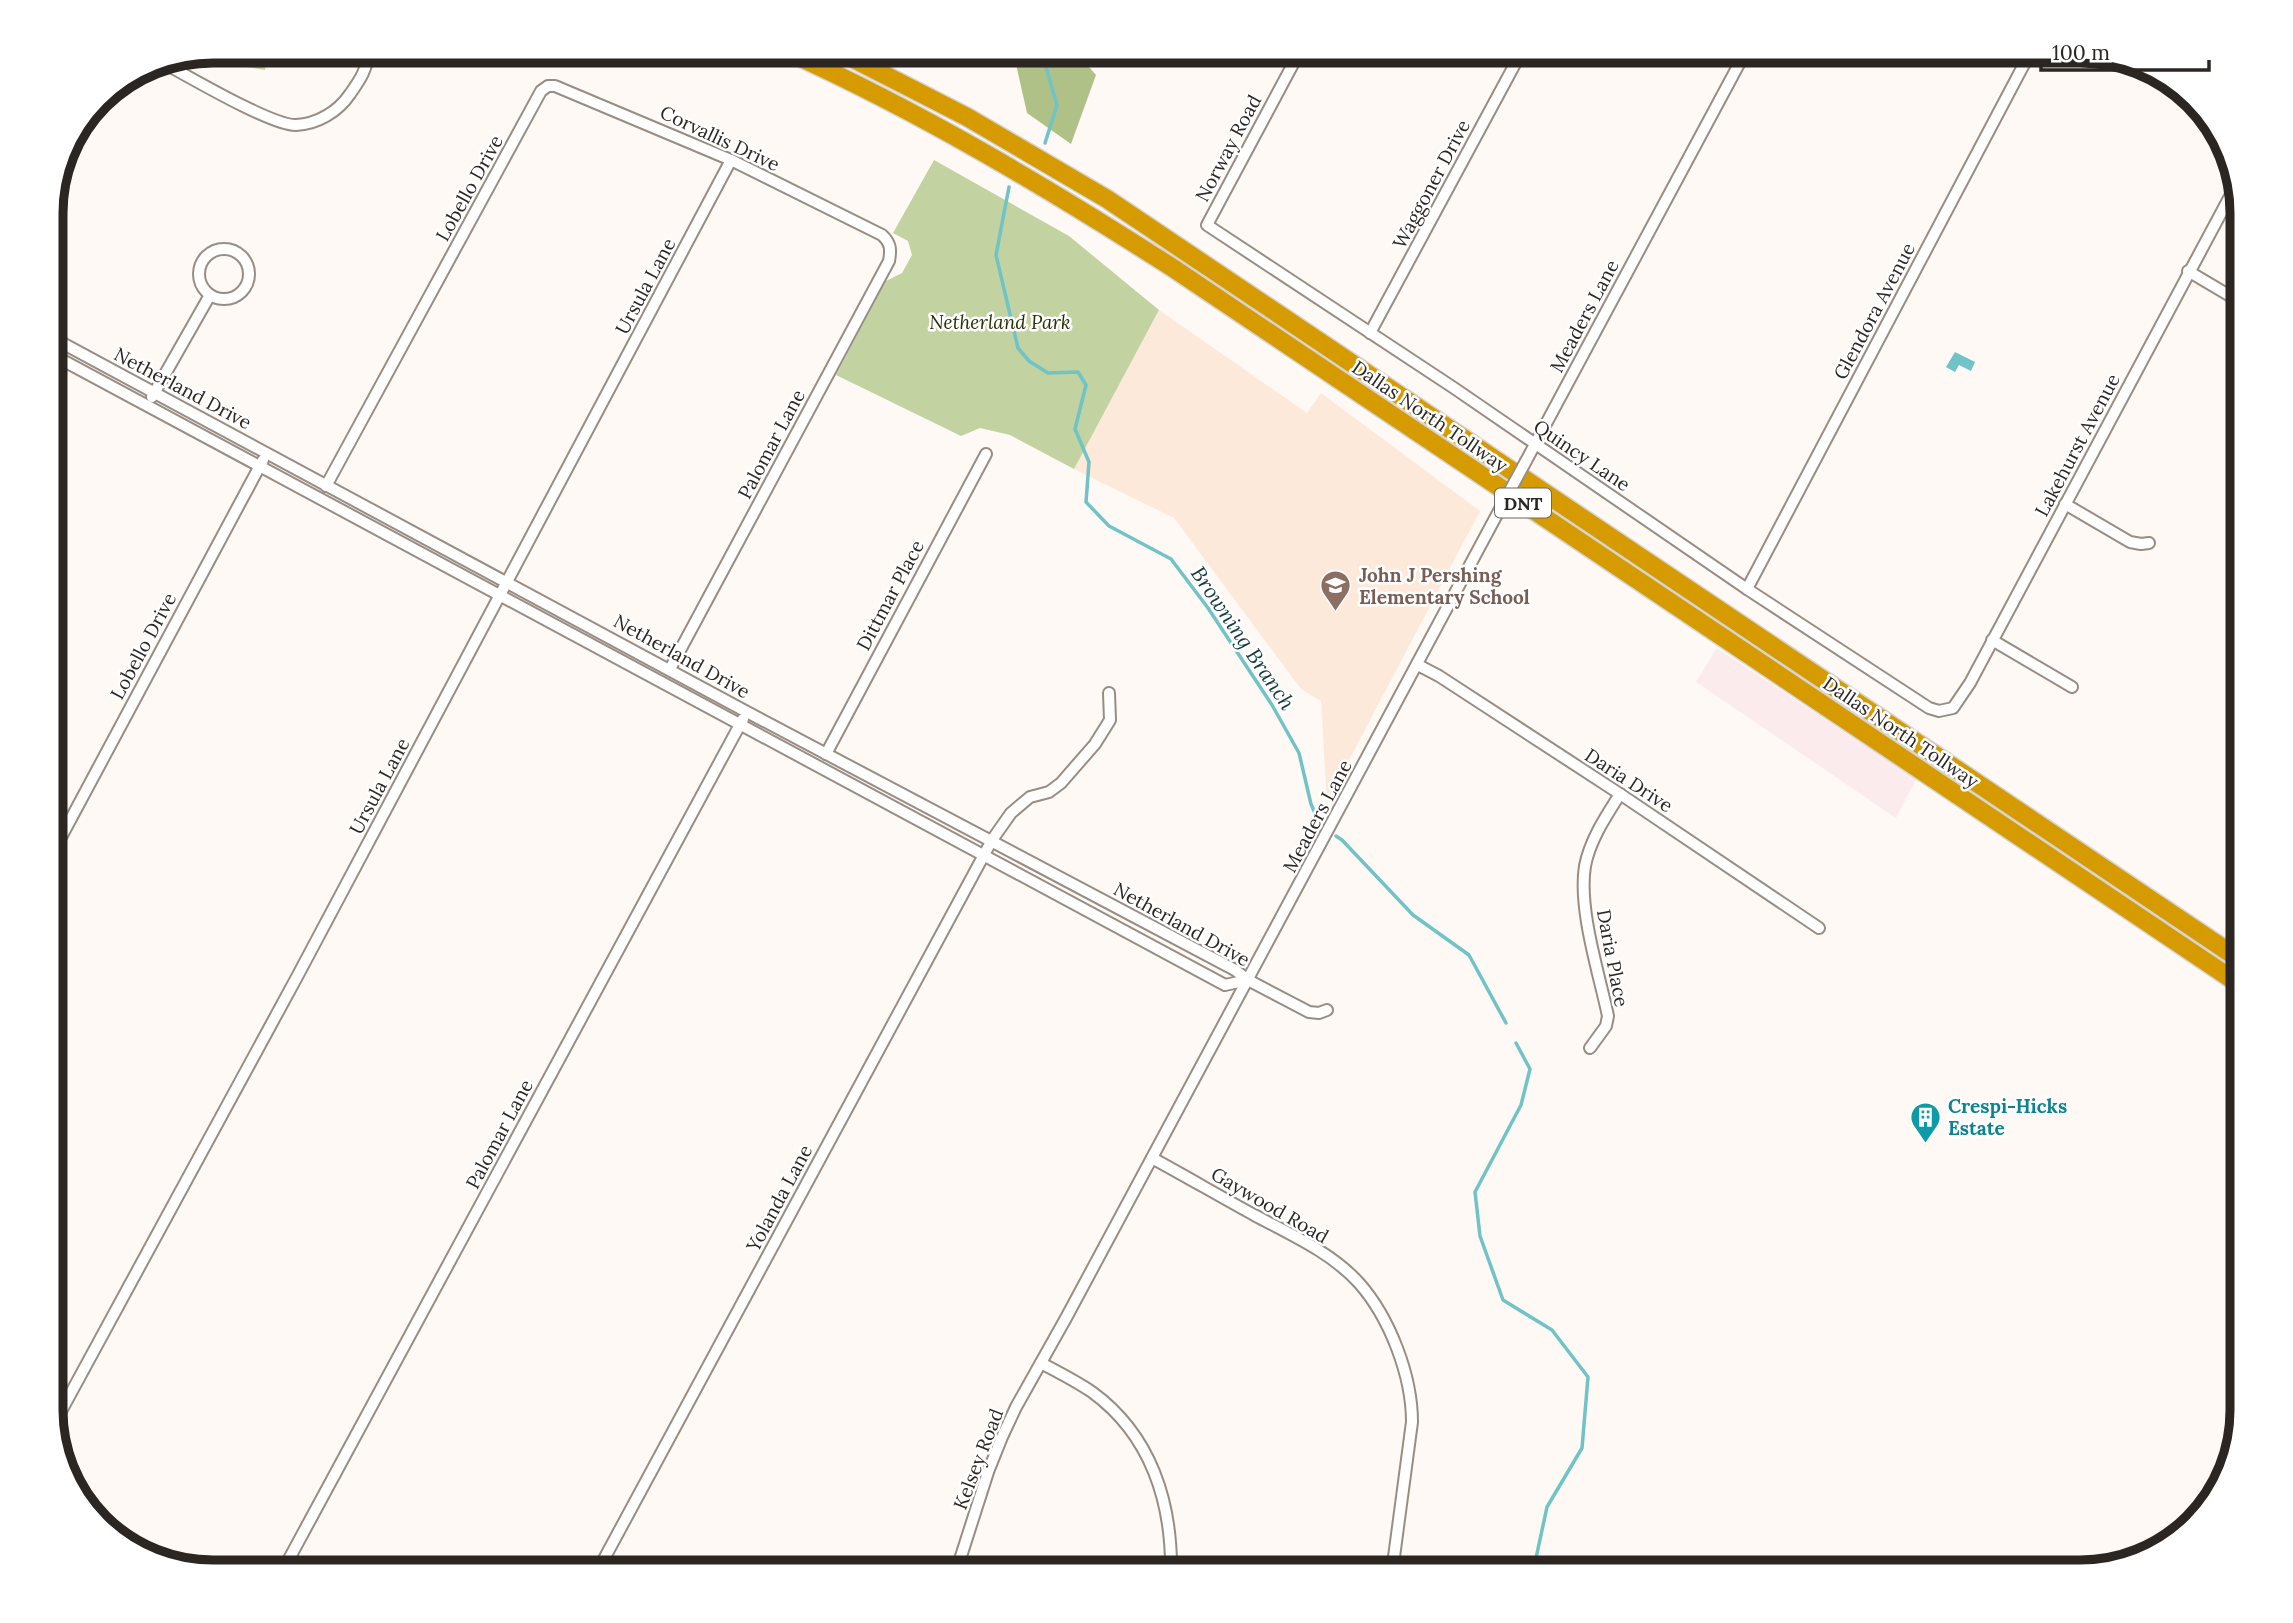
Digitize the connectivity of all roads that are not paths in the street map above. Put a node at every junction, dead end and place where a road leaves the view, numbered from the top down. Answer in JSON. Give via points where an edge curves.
{"nodes":[{"id":1,"x":368,"y":63,"type":"edge"},
{"id":2,"x":811,"y":63,"type":"edge"},
{"id":3,"x":861,"y":63,"type":"edge"},
{"id":4,"x":1294,"y":63,"type":"edge"},
{"id":5,"x":1516,"y":63,"type":"edge"},
{"id":6,"x":1740,"y":63,"type":"edge"},
{"id":7,"x":2025,"y":63,"type":"edge"},
{"id":8,"x":174,"y":68,"type":"edge"},
{"id":9,"x":541,"y":91,"type":"joint"},
{"id":10,"x":731,"y":160,"type":"junction"},
{"id":11,"x":2229,"y":197,"type":"edge"},
{"id":12,"x":1206,"y":225,"type":"joint"},
{"id":13,"x":882,"y":235,"type":"joint"},
{"id":14,"x":2188,"y":271,"type":"junction"},
{"id":15,"x":210,"y":295,"type":"junction"},
{"id":16,"x":2230,"y":296,"type":"edge"},
{"id":17,"x":1370,"y":333,"type":"junction"},
{"id":18,"x":63,"y":343,"type":"edge"},
{"id":19,"x":88,"y":357,"type":"junction"},
{"id":20,"x":63,"y":360,"type":"edge"},
{"id":21,"x":81,"y":370,"type":"junction"},
{"id":22,"x":155,"y":393,"type":"junction"},
{"id":23,"x":147,"y":406,"type":"junction"},
{"id":24,"x":1536,"y":444,"type":"junction"},
{"id":25,"x":266,"y":453,"type":"junction"},
{"id":26,"x":986,"y":454,"type":"dead end"},
{"id":27,"x":259,"y":466,"type":"junction"},
{"id":28,"x":326,"y":485,"type":"junction"},
{"id":29,"x":2065,"y":505,"type":"junction"},
{"id":30,"x":388,"y":518,"type":"junction"},
{"id":31,"x":380,"y":531,"type":"junction"},
{"id":32,"x":2148,"y":543,"type":"dead end"},
{"id":33,"x":508,"y":582,"type":"junction"},
{"id":34,"x":1747,"y":589,"type":"junction"},
{"id":35,"x":501,"y":596,"type":"junction"},
{"id":36,"x":1992,"y":640,"type":"junction"},
{"id":37,"x":629,"y":647,"type":"junction"},
{"id":38,"x":621,"y":661,"type":"junction"},
{"id":39,"x":1418,"y":665,"type":"junction"},
{"id":40,"x":670,"y":669,"type":"junction"},
{"id":41,"x":2072,"y":687,"type":"dead end"},
{"id":42,"x":1109,"y":693,"type":"dead end"},
{"id":43,"x":1939,"y":710,"type":"joint"},
{"id":44,"x":747,"y":712,"type":"junction"},
{"id":45,"x":740,"y":725,"type":"junction"},
{"id":46,"x":826,"y":754,"type":"junction"},
{"id":47,"x":1620,"y":794,"type":"junction"},
{"id":48,"x":63,"y":834,"type":"edge"},
{"id":49,"x":992,"y":840,"type":"junction"},
{"id":50,"x":984,"y":855,"type":"junction"},
{"id":51,"x":1819,"y":928,"type":"dead end"},
{"id":52,"x":2230,"y":953,"type":"edge"},
{"id":53,"x":2230,"y":978,"type":"edge"},
{"id":54,"x":1248,"y":980,"type":"junction"},
{"id":55,"x":1327,"y":1010,"type":"dead end"},
{"id":56,"x":1590,"y":1048,"type":"dead end"},
{"id":57,"x":1152,"y":1158,"type":"junction"},
{"id":58,"x":1041,"y":1363,"type":"junction"},
{"id":59,"x":63,"y":1407,"type":"edge"},
{"id":60,"x":288,"y":1560,"type":"edge"},
{"id":61,"x":603,"y":1560,"type":"edge"},
{"id":62,"x":960,"y":1560,"type":"edge"},
{"id":63,"x":1171,"y":1560,"type":"edge"},
{"id":64,"x":1394,"y":1560,"type":"edge"}],
"edges":[{"from":1,"to":8,"type":"street","via":[[336,111],[295,125],[273,120]]},
{"from":2,"to":53,"type":"highway","name":"Dallas North Tollway","number":"DNT","via":[[963,140],[1173,268]]},
{"from":3,"to":52,"type":"highway","name":"Dallas North Tollway","number":"DNT","via":[[967,117],[1119,207]]},
{"from":4,"to":12,"type":"street","name":"Norway Road"},
{"from":5,"to":17,"type":"street","name":"Waggoner Drive"},
{"from":6,"to":24,"type":"street","name":"Meaders Lane"},
{"from":7,"to":34,"type":"street","name":"Glendora Avenue"},
{"from":9,"to":10,"type":"street","name":"Corvallis Drive","via":[[555,86]]},
{"from":9,"to":28,"type":"street","name":"Lobello Drive"},
{"from":10,"to":13,"type":"street","name":"Corvallis Drive"},
{"from":10,"to":33,"type":"street","name":"Ursula Lane"},
{"from":11,"to":14,"type":"street","name":"Lakehurst Avenue"},
{"from":12,"to":17,"type":"street","name":"Quincy Lane"},
{"from":13,"to":40,"type":"street","name":"Palomar Lane","via":[[889,241],[889,261]]},
{"from":14,"to":16,"type":"street"},
{"from":14,"to":29,"type":"street","name":"Lakehurst Avenue"},
{"from":15,"to":15,"type":"street","via":[[198,270],[211,251],[230,250],[243,258],[250,278],[242,293],[220,298]]},
{"from":15,"to":22,"type":"street"},
{"from":17,"to":24,"type":"street","name":"Quincy Lane"},
{"from":18,"to":19,"type":"street","name":"Netherland Drive"},
{"from":19,"to":21,"type":"street"},
{"from":19,"to":22,"type":"street","name":"Netherland Drive"},
{"from":20,"to":21,"type":"street","name":"Netherland Drive"},
{"from":21,"to":23,"type":"street","name":"Netherland Drive"},
{"from":22,"to":23,"type":"street"},
{"from":22,"to":25,"type":"street","name":"Netherland Drive"},
{"from":23,"to":27,"type":"street","name":"Netherland Drive"},
{"from":24,"to":34,"type":"street","name":"Quincy Lane"},
{"from":24,"to":39,"type":"street","name":"Meaders Lane","bridge":true},
{"from":25,"to":27,"type":"street","name":"Lobello Drive"},
{"from":25,"to":28,"type":"street","name":"Netherland Drive"},
{"from":26,"to":46,"type":"street","name":"Dittmar Place"},
{"from":27,"to":31,"type":"street","name":"Netherland Drive"},
{"from":27,"to":48,"type":"street","name":"Lobello Drive"},
{"from":28,"to":30,"type":"street","name":"Netherland Drive"},
{"from":29,"to":32,"type":"street","via":[[2130,542]]},
{"from":29,"to":36,"type":"street","name":"Lakehurst Avenue"},
{"from":30,"to":31,"type":"street"},
{"from":30,"to":33,"type":"street","name":"Netherland Drive"},
{"from":31,"to":35,"type":"street","name":"Netherland Drive"},
{"from":33,"to":35,"type":"street","name":"Ursula Lane"},
{"from":33,"to":37,"type":"street","name":"Netherland Drive"},
{"from":34,"to":43,"type":"street","name":"Quincy Lane","via":[[1929,708]]},
{"from":35,"to":38,"type":"street","name":"Netherland Drive"},
{"from":35,"to":59,"type":"street","name":"Ursula Lane"},
{"from":36,"to":41,"type":"street"},
{"from":36,"to":43,"type":"street","name":"Lakehurst Avenue","via":[[1953,708]]},
{"from":37,"to":38,"type":"street"},
{"from":37,"to":40,"type":"street","name":"Netherland Drive"},
{"from":38,"to":45,"type":"street","name":"Netherland Drive"},
{"from":39,"to":47,"type":"street","name":"Daria Drive"},
{"from":39,"to":54,"type":"street","name":"Meaders Lane"},
{"from":40,"to":44,"type":"street","name":"Netherland Drive"},
{"from":42,"to":49,"type":"street","name":"Yolanda Lane","via":[[1110,720],[1095,744],[1061,783],[1030,797],[1011,813]]},
{"from":44,"to":45,"type":"street","name":"Palomar Lane"},
{"from":44,"to":46,"type":"street","name":"Netherland Drive"},
{"from":45,"to":50,"type":"street","name":"Netherland Drive"},
{"from":45,"to":60,"type":"street","name":"Palomar Lane"},
{"from":46,"to":49,"type":"street","name":"Netherland Drive"},
{"from":47,"to":51,"type":"street","name":"Daria Drive"},
{"from":47,"to":56,"type":"street","name":"Daria Place","via":[[1597,832],[1584,868],[1585,910],[1608,1016]]},
{"from":49,"to":50,"type":"street","name":"Yolanda Lane"},
{"from":49,"to":54,"type":"street","name":"Netherland Drive"},
{"from":50,"to":54,"type":"street","name":"Netherland Drive","via":[[1225,985]]},
{"from":50,"to":61,"type":"street","name":"Yolanda Lane"},
{"from":54,"to":55,"type":"street","via":[[1309,1012]]},
{"from":54,"to":57,"type":"street","name":"Meaders Lane"},
{"from":57,"to":58,"type":"street","name":"Meaders Lane"},
{"from":57,"to":64,"type":"street","name":"Gaywood Road","via":[[1313,1246],[1360,1284],[1377,1308],[1401,1358],[1412,1406]]},
{"from":58,"to":62,"type":"street","name":"Kelsey Road","via":[[988,1472]]},
{"from":58,"to":63,"type":"street","via":[[1094,1393],[1136,1438],[1166,1504]]}]}
